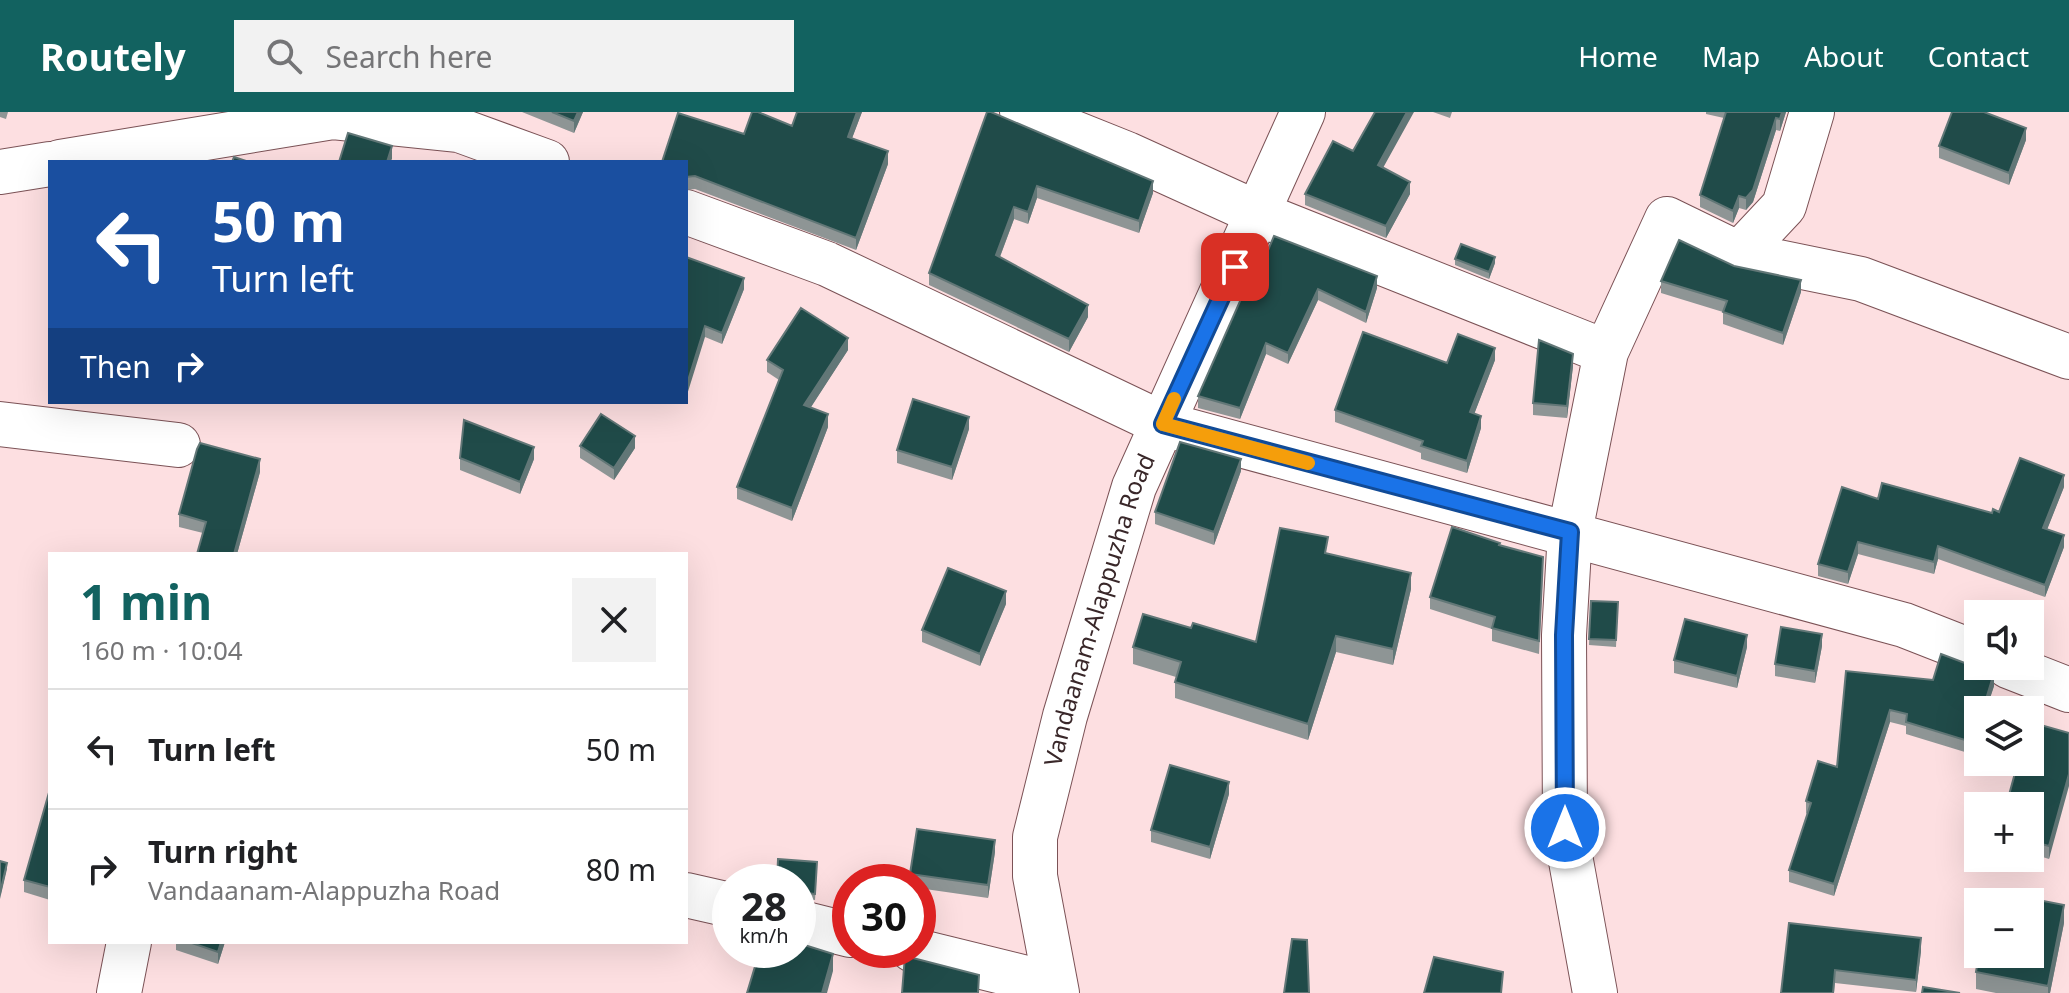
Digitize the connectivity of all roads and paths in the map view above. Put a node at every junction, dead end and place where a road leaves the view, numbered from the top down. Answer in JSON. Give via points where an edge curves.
{"nodes":[{"id":1,"x":1022,"y":112,"type":"edge"},
{"id":2,"x":1303,"y":112,"type":"edge"},
{"id":3,"x":1812,"y":112,"type":"edge"},
{"id":4,"x":125,"y":157,"type":"edge"},
{"id":5,"x":86,"y":160,"type":"edge"},
{"id":6,"x":542,"y":160,"type":"edge"},
{"id":7,"x":48,"y":164,"type":"edge"},
{"id":8,"x":0,"y":172,"type":"edge"},
{"id":9,"x":688,"y":213,"type":"edge"},
{"id":10,"x":1259,"y":214,"type":"junction"},
{"id":11,"x":1739,"y":254,"type":"junction"},
{"id":12,"x":1606,"y":352,"type":"junction"},
{"id":13,"x":2069,"y":357,"type":"edge"},
{"id":14,"x":54,"y":416,"type":"edge"},
{"id":15,"x":0,"y":424,"type":"edge"},
{"id":16,"x":1163,"y":424,"type":"junction"},
{"id":17,"x":178,"y":445,"type":"dead end"},
{"id":18,"x":1570,"y":532,"type":"junction"},
{"id":19,"x":1964,"y":649,"type":"edge"},
{"id":20,"x":2044,"y":680,"type":"edge"},
{"id":21,"x":2069,"y":690,"type":"edge"},
{"id":22,"x":688,"y":895,"type":"edge"},
{"id":23,"x":712,"y":901,"type":"edge"},
{"id":24,"x":129,"y":944,"type":"edge"},
{"id":25,"x":936,"y":956,"type":"edge"},
{"id":26,"x":1056,"y":989,"type":"edge"},
{"id":27,"x":119,"y":993,"type":"edge"},
{"id":28,"x":1595,"y":993,"type":"edge"}],
"edges":[{"from":1,"to":10,"type":"street"},
{"from":2,"to":10,"type":"street","name":"Vandaanam-Alappuzha Road"},
{"from":3,"to":11,"type":"street","via":[[1784,206]]},
{"from":4,"to":5,"type":"street"},
{"from":4,"to":6,"type":"street","via":[[333,117],[459,130]]},
{"from":7,"to":8,"type":"street"},
{"from":9,"to":16,"type":"street","via":[[827,264]]},
{"from":10,"to":12,"type":"street"},
{"from":10,"to":16,"type":"street","name":"Vandaanam-Alappuzha Road"},
{"from":11,"to":12,"type":"street","via":[[1667,219]]},
{"from":11,"to":13,"type":"street","via":[[1861,279]]},
{"from":12,"to":18,"type":"street"},
{"from":14,"to":15,"type":"street"},
{"from":14,"to":17,"type":"street"},
{"from":16,"to":18,"type":"street"},
{"from":16,"to":26,"type":"street","name":"Vandaanam-Alappuzha Road","via":[[1134,487],[1065,716],[1035,837],[1035,876]]},
{"from":18,"to":19,"type":"street","via":[[1904,625]]},
{"from":18,"to":28,"type":"street","via":[[1564,635],[1565,828]]},
{"from":20,"to":21,"type":"street"},
{"from":22,"to":23,"type":"street"},
{"from":24,"to":27,"type":"street"},
{"from":25,"to":26,"type":"street"}]}
